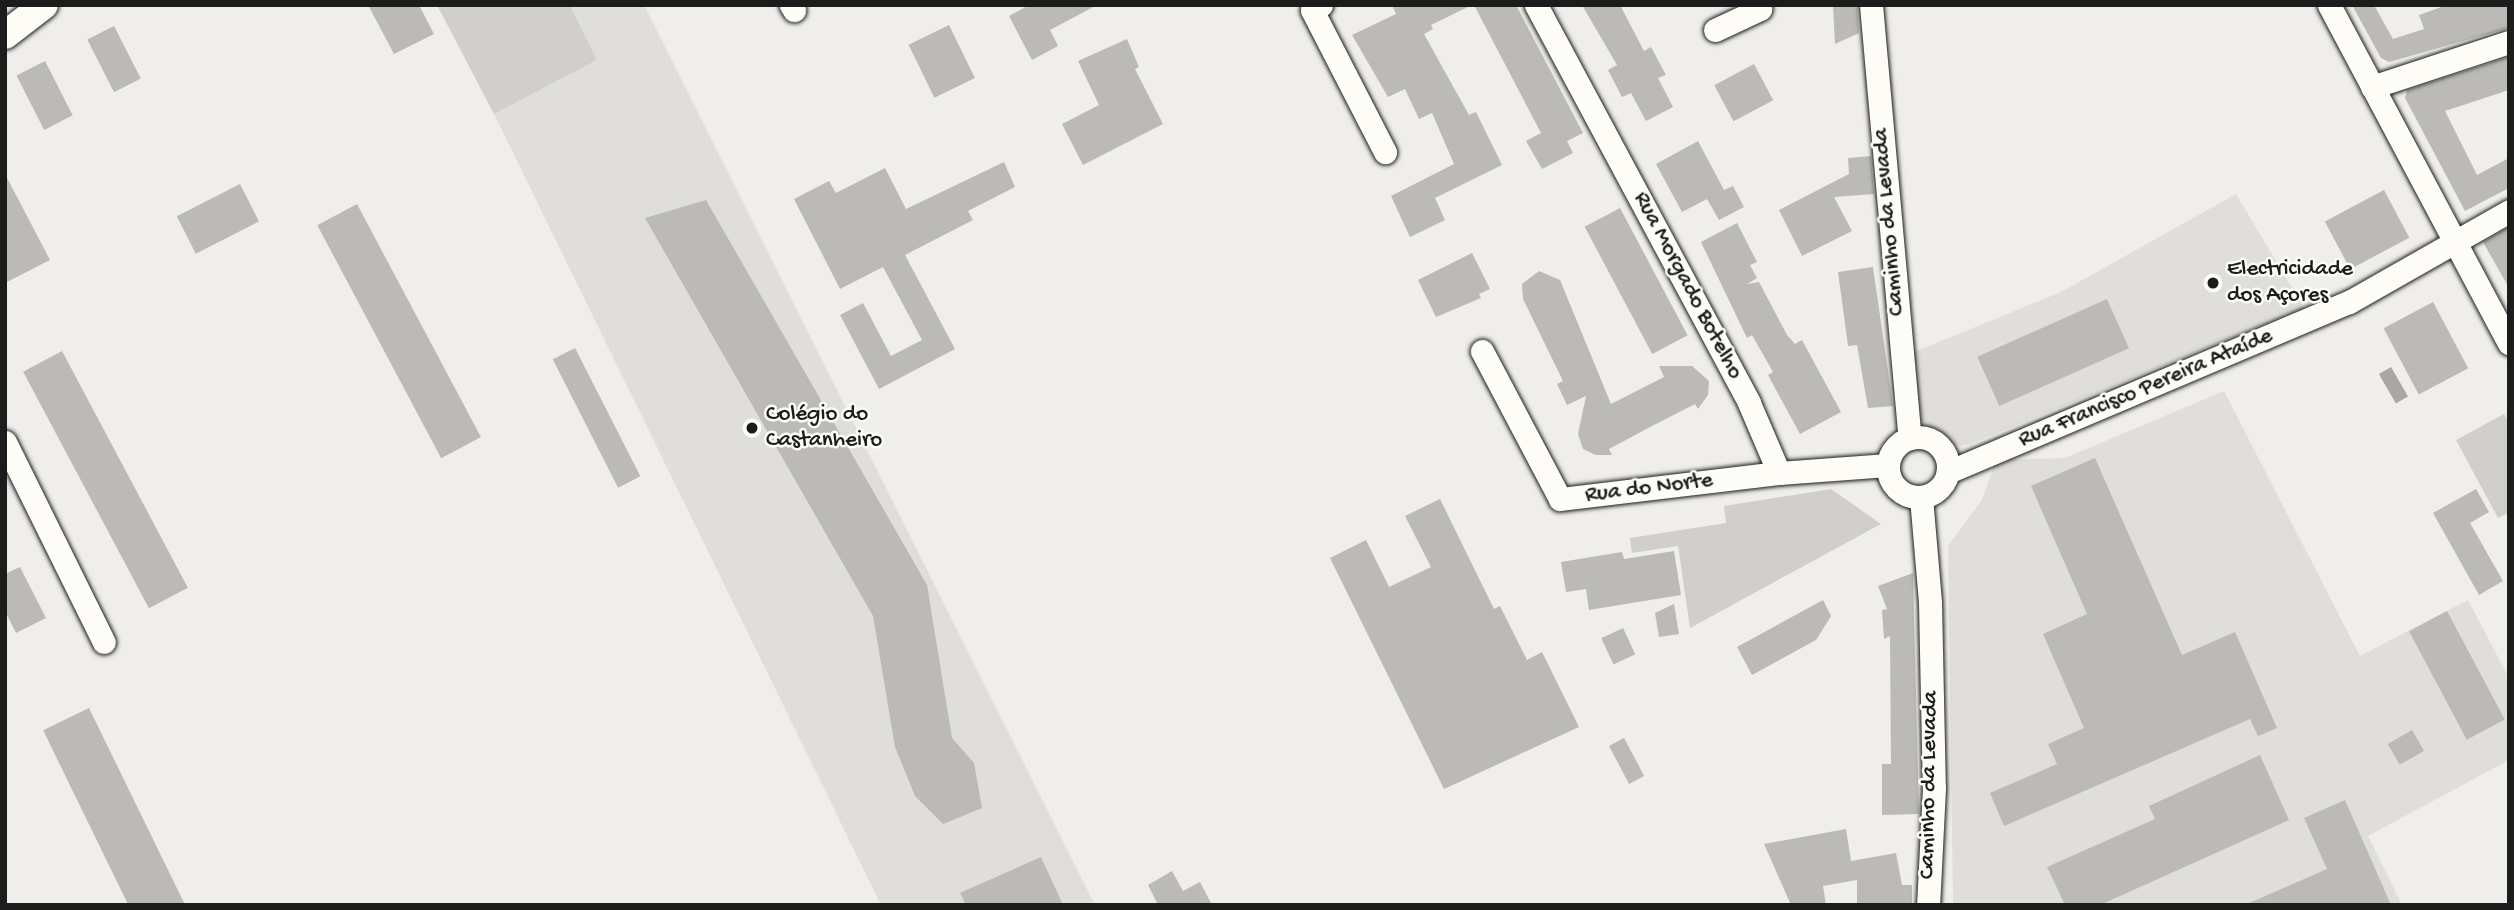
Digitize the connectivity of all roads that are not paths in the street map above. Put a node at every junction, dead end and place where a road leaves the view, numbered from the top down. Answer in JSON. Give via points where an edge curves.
{"nodes":[{"id":1,"x":44,"y":5,"type":"edge"},
{"id":2,"x":1536,"y":5,"type":"edge"},
{"id":3,"x":1758,"y":5,"type":"edge"},
{"id":4,"x":1871,"y":5,"type":"edge"},
{"id":5,"x":2329,"y":5,"type":"edge"},
{"id":6,"x":1314,"y":7,"type":"edge"},
{"id":7,"x":17,"y":21,"type":"edge"},
{"id":8,"x":1715,"y":30,"type":"dead end"},
{"id":9,"x":2509,"y":42,"type":"edge"},
{"id":10,"x":2372,"y":87,"type":"junction"},
{"id":11,"x":1385,"y":152,"type":"dead end"},
{"id":12,"x":2509,"y":211,"type":"edge"},
{"id":13,"x":2454,"y":243,"type":"junction"},
{"id":14,"x":2509,"y":343,"type":"edge"},
{"id":15,"x":1482,"y":351,"type":"dead end"},
{"id":16,"x":1910,"y":438,"type":"junction"},
{"id":17,"x":5,"y":442,"type":"edge"},
{"id":18,"x":1888,"y":466,"type":"junction"},
{"id":19,"x":1948,"y":472,"type":"junction"},
{"id":20,"x":1779,"y":473,"type":"junction"},
{"id":21,"x":1921,"y":497,"type":"junction"},
{"id":22,"x":104,"y":642,"type":"dead end"},
{"id":23,"x":1928,"y":905,"type":"edge"}],
"edges":[{"from":1,"to":7,"type":"main road"},
{"from":2,"to":20,"type":"street","name":"Rua Morgado Botelho","via":[[1749,403]]},
{"from":3,"to":8,"type":"street","via":[[1760,9]]},
{"from":4,"to":16,"type":"street","name":"Caminho da Levada"},
{"from":5,"to":10,"type":"street"},
{"from":6,"to":11,"type":"street"},
{"from":9,"to":10,"type":"street"},
{"from":10,"to":13,"type":"street"},
{"from":12,"to":13,"type":"street","name":"Rua Francisco Pereira Ataíde"},
{"from":13,"to":14,"type":"street"},
{"from":13,"to":19,"type":"street","name":"Rua Francisco Pereira Ataíde","via":[[2349,302]]},
{"from":15,"to":20,"type":"street","name":"Rua do Norte","via":[[1560,499]]},
{"from":16,"to":18,"type":"street","via":[[1895,449]]},
{"from":16,"to":19,"type":"street","via":[[1927,439],[1941,448]]},
{"from":17,"to":22,"type":"street"},
{"from":18,"to":20,"type":"street"},
{"from":18,"to":21,"type":"street","via":[[1897,489]]},
{"from":19,"to":21,"type":"street","via":[[1936,492]]},
{"from":21,"to":23,"type":"street","name":"Caminho da Levada","via":[[1930,603],[1934,775]]}]}
